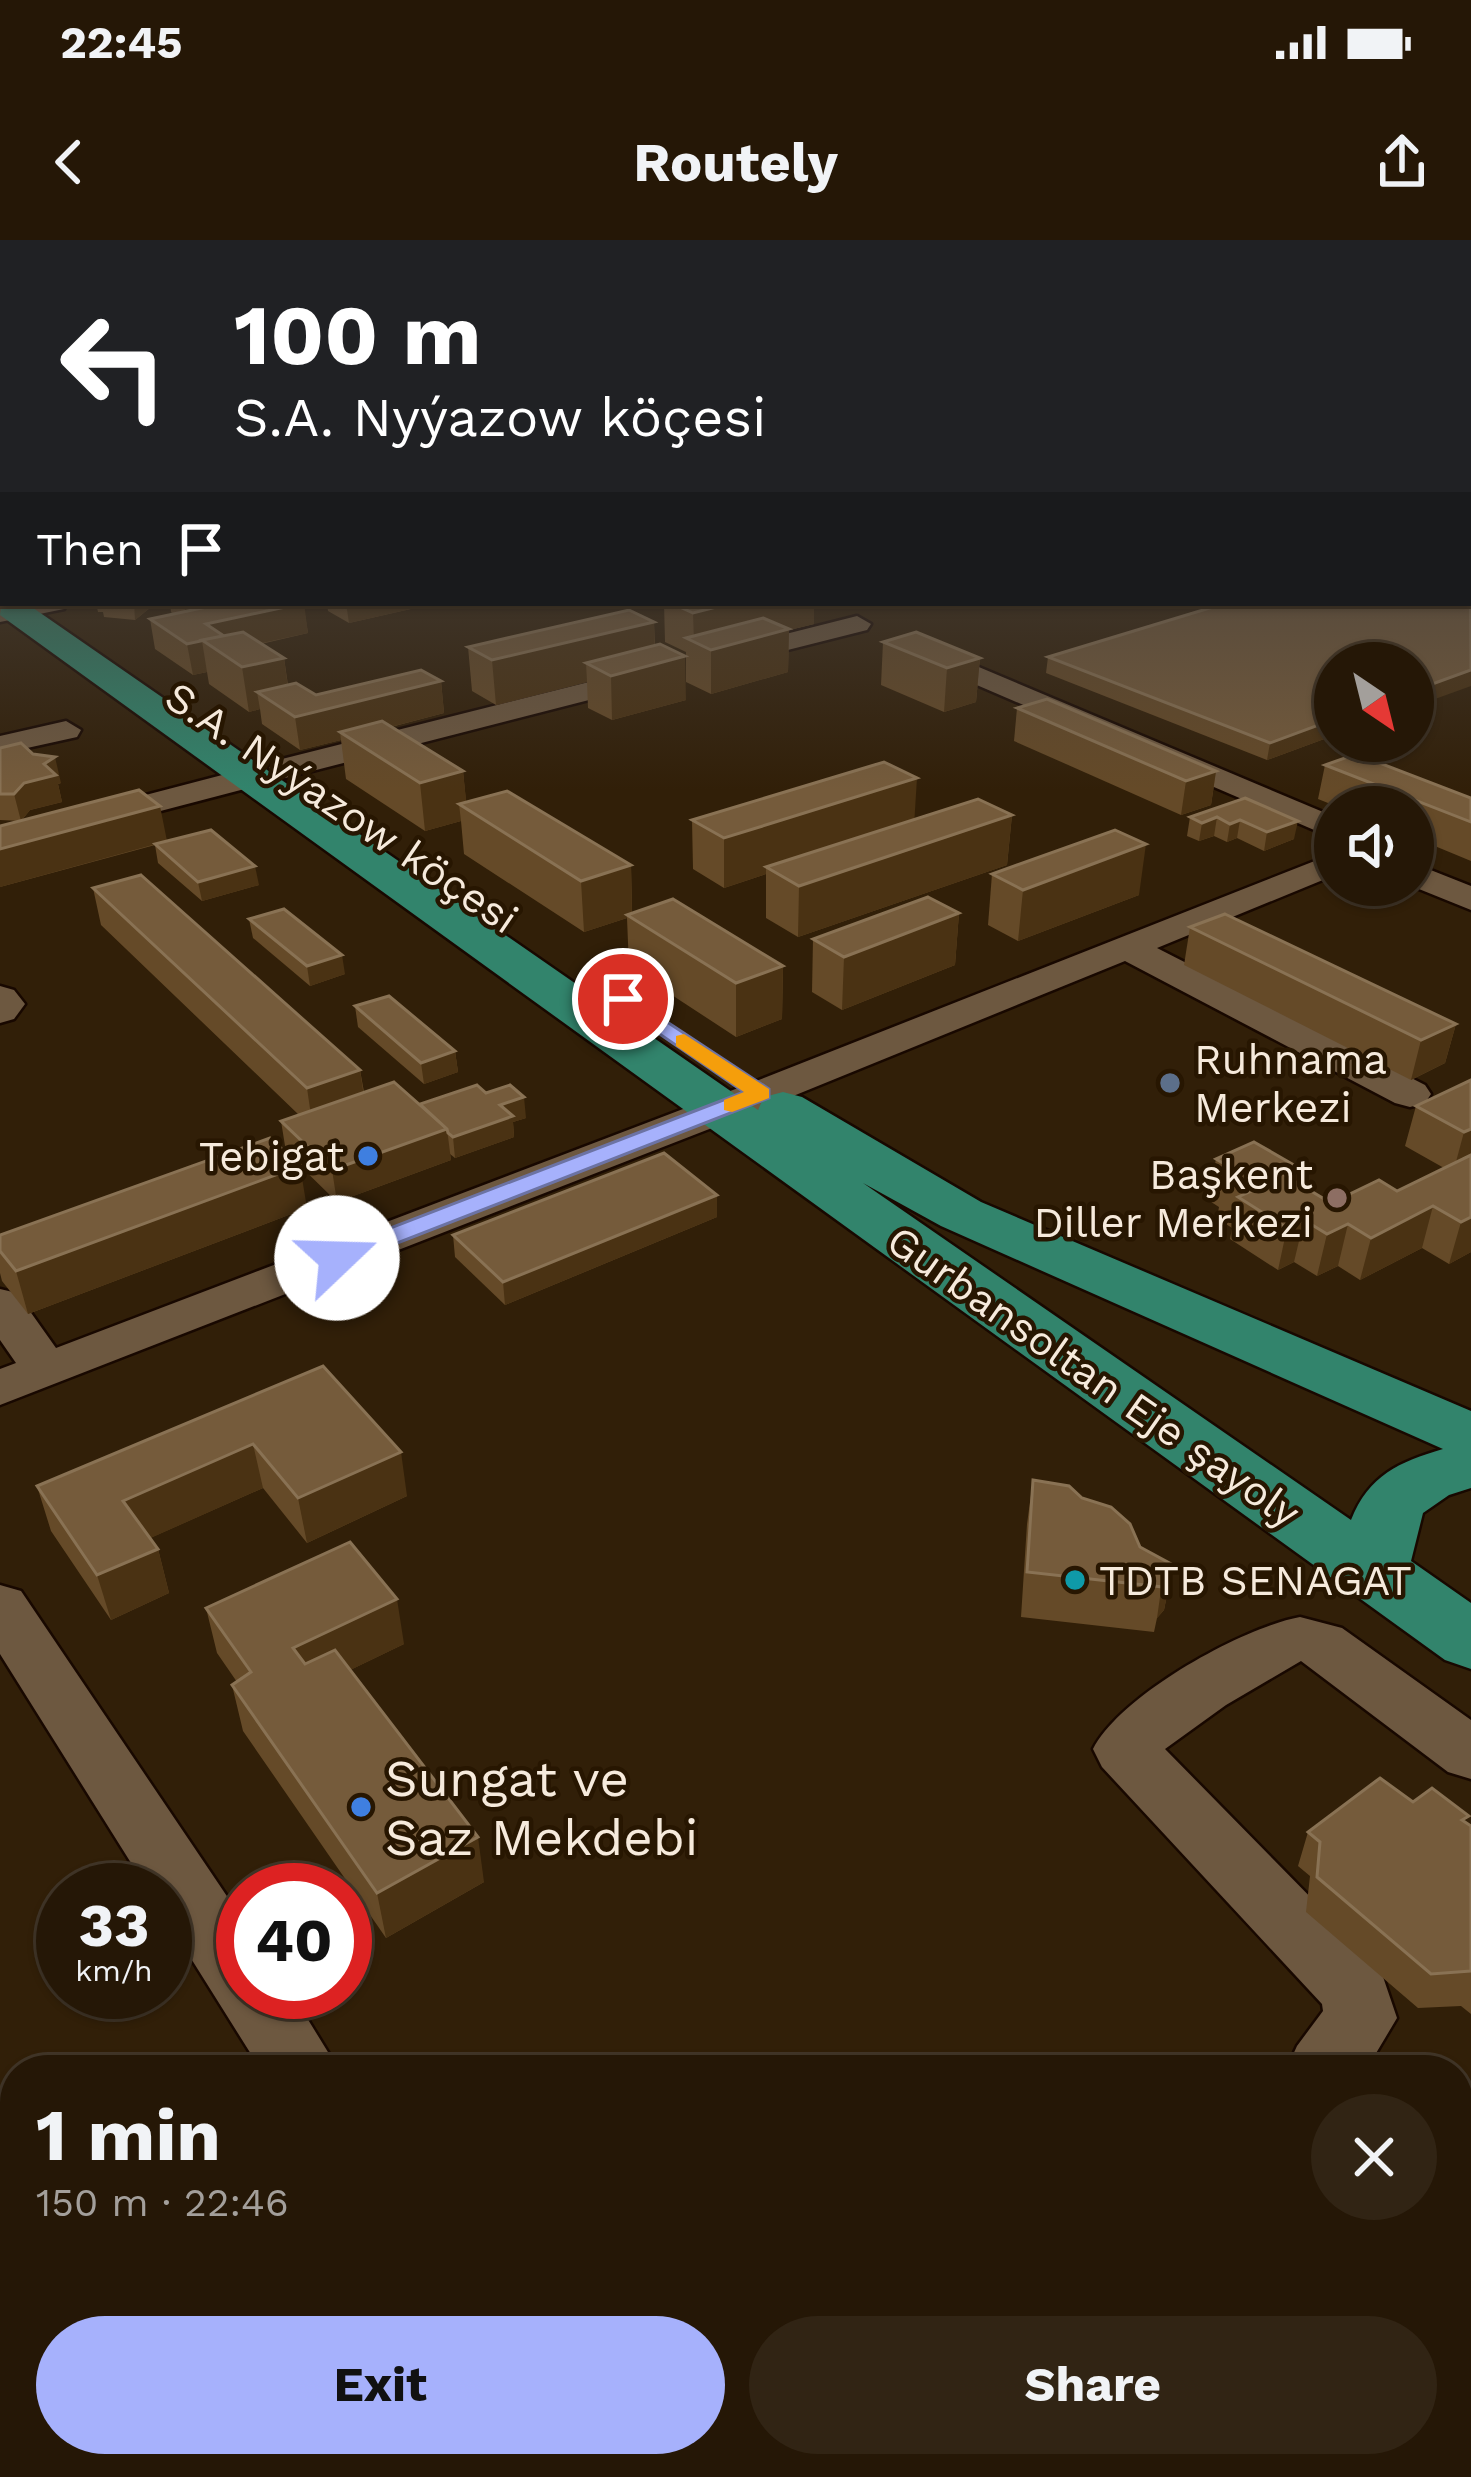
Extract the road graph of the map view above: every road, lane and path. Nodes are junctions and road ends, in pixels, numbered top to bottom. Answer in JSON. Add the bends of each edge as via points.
{"nodes":[{"id":1,"x":27,"y":606,"type":"edge"},
{"id":2,"x":815,"y":606,"type":"edge"},
{"id":3,"x":857,"y":624,"type":"junction"},
{"id":4,"x":66,"y":730,"type":"dead end"},
{"id":5,"x":0,"y":745,"type":"edge"},
{"id":6,"x":267,"y":773,"type":"junction"},
{"id":7,"x":1314,"y":820,"type":"edge"},
{"id":8,"x":0,"y":843,"type":"edge"},
{"id":9,"x":1314,"y":870,"type":"edge"},
{"id":10,"x":1434,"y":883,"type":"edge"},
{"id":11,"x":1471,"y":899,"type":"edge"},
{"id":12,"x":1126,"y":946,"type":"junction"},
{"id":13,"x":0,"y":998,"type":"edge"},
{"id":14,"x":0,"y":1011,"type":"edge"},
{"id":15,"x":1410,"y":1094,"type":"dead end"},
{"id":16,"x":739,"y":1102,"type":"junction"},
{"id":17,"x":0,"y":1304,"type":"edge"},
{"id":18,"x":23,"y":1379,"type":"edge"},
{"id":19,"x":1471,"y":1436,"type":"edge"},
{"id":20,"x":1471,"y":1465,"type":"edge"},
{"id":21,"x":1373,"y":1572,"type":"junction"},
{"id":22,"x":0,"y":1606,"type":"edge"},
{"id":23,"x":1471,"y":1641,"type":"edge"},
{"id":24,"x":1471,"y":1754,"type":"edge"},
{"id":25,"x":216,"y":1938,"type":"edge"},
{"id":26,"x":269,"y":2019,"type":"edge"},
{"id":27,"x":292,"y":2055,"type":"edge"},
{"id":28,"x":1334,"y":2055,"type":"edge"}],
"edges":[{"from":1,"to":6,"type":"main road","name":"S.A. Nyýazow köçesi"},
{"from":2,"to":3,"type":"street"},
{"from":3,"to":6,"type":"street"},
{"from":3,"to":7,"type":"street"},
{"from":4,"to":5,"type":"street"},
{"from":6,"to":8,"type":"street"},
{"from":6,"to":16,"type":"main road","name":"S.A. Nyýazow köçesi"},
{"from":9,"to":12,"type":"street"},
{"from":10,"to":11,"type":"street"},
{"from":12,"to":15,"type":"street"},
{"from":12,"to":16,"type":"street"},
{"from":13,"to":14,"type":"street"},
{"from":16,"to":18,"type":"street"},
{"from":16,"to":19,"type":"main road","name":"S.A. Nyýazow köçesi","via":[[962,1214]]},
{"from":16,"to":21,"type":"main road","name":"Gurbansoltan Eje şayoly"},
{"from":17,"to":18,"type":"street"},
{"from":20,"to":21,"type":"main road","via":[[1395,1495]]},
{"from":21,"to":23,"type":"main road","name":"Gurbansoltan Eje şayoly"},
{"from":22,"to":25,"type":"street"},
{"from":24,"to":28,"type":"street","via":[[1304,1638],[1216,1683],[1125,1749],[1354,1990],[1361,2018]]},
{"from":26,"to":27,"type":"street"}]}
